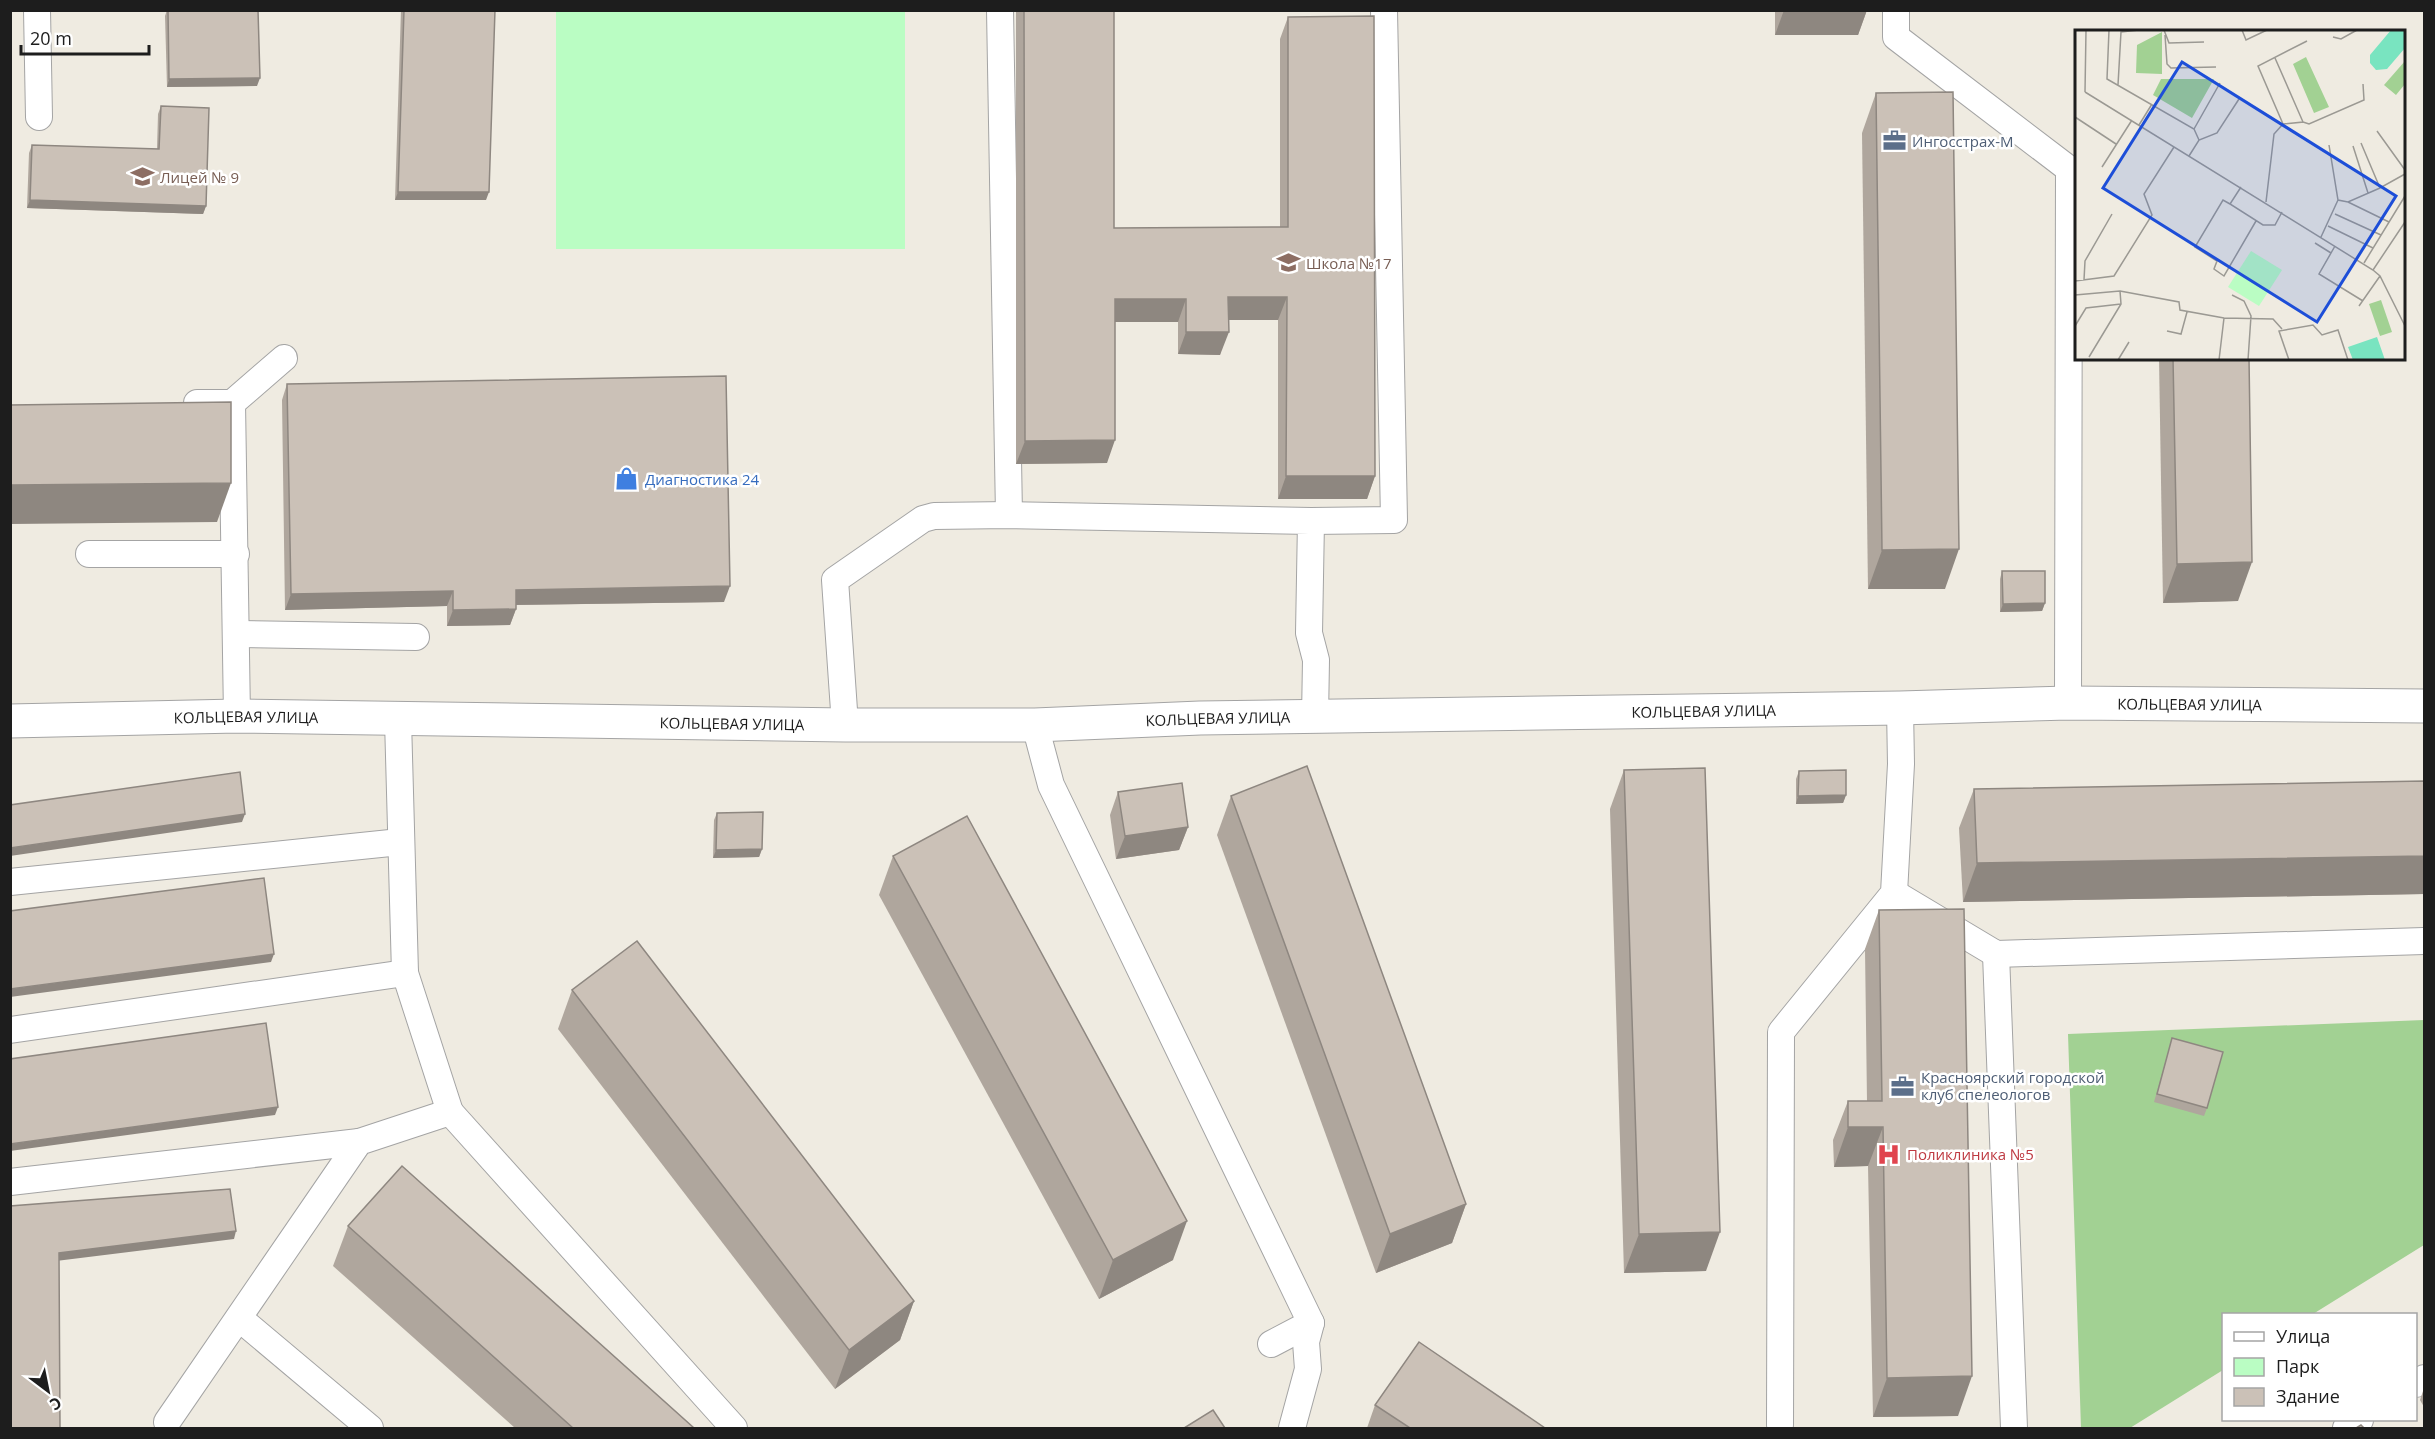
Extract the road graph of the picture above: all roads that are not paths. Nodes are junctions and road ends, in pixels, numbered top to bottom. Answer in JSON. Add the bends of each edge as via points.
{"nodes":[{"id":1,"x":37,"y":10,"type":"edge"},
{"id":2,"x":1000,"y":10,"type":"edge"},
{"id":3,"x":1384,"y":10,"type":"edge"},
{"id":4,"x":1896,"y":10,"type":"edge"},
{"id":5,"x":39,"y":117,"type":"dead end"},
{"id":6,"x":284,"y":358,"type":"dead end"},
{"id":7,"x":232,"y":403,"type":"junction"},
{"id":8,"x":174,"y":404,"type":"edge"},
{"id":9,"x":1009,"y":515,"type":"junction"},
{"id":10,"x":1311,"y":521,"type":"junction"},
{"id":11,"x":89,"y":554,"type":"dead end"},
{"id":12,"x":236,"y":554,"type":"junction"},
{"id":13,"x":238,"y":634,"type":"junction"},
{"id":14,"x":416,"y":637,"type":"dead end"},
{"id":15,"x":2067,"y":703,"type":"junction"},
{"id":16,"x":2424,"y":706,"type":"edge"},
{"id":17,"x":1900,"y":708,"type":"junction"},
{"id":18,"x":237,"y":716,"type":"junction"},
{"id":19,"x":1315,"y":717,"type":"junction"},
{"id":20,"x":398,"y":720,"type":"junction"},
{"id":21,"x":10,"y":721,"type":"edge"},
{"id":22,"x":845,"y":725,"type":"junction"},
{"id":23,"x":1035,"y":725,"type":"junction"},
{"id":24,"x":400,"y":842,"type":"junction"},
{"id":25,"x":10,"y":882,"type":"edge"},
{"id":26,"x":1894,"y":893,"type":"junction"},
{"id":27,"x":2424,"y":941,"type":"edge"},
{"id":28,"x":1996,"y":954,"type":"junction"},
{"id":29,"x":405,"y":973,"type":"junction"},
{"id":30,"x":10,"y":1030,"type":"edge"},
{"id":31,"x":450,"y":1112,"type":"junction"},
{"id":32,"x":359,"y":1142,"type":"junction"},
{"id":33,"x":10,"y":1182,"type":"edge"},
{"id":34,"x":239,"y":1318,"type":"junction"},
{"id":35,"x":1311,"y":1323,"type":"junction"},
{"id":36,"x":1271,"y":1344,"type":"dead end"},
{"id":37,"x":1780,"y":1425,"type":"dead end"},
{"id":38,"x":169,"y":1426,"type":"edge"},
{"id":39,"x":370,"y":1428,"type":"edge"},
{"id":40,"x":734,"y":1428,"type":"edge"},
{"id":41,"x":1292,"y":1428,"type":"edge"},
{"id":42,"x":2014,"y":1428,"type":"edge"}],
"edges":[{"from":1,"to":5,"type":"lane"},
{"from":2,"to":9,"type":"lane"},
{"from":3,"to":10,"type":"lane","via":[[1394,520]]},
{"from":4,"to":15,"type":"lane","via":[[1896,37],[2069,169]]},
{"from":6,"to":7,"type":"lane"},
{"from":7,"to":8,"type":"lane"},
{"from":7,"to":12,"type":"lane"},
{"from":9,"to":10,"type":"lane"},
{"from":9,"to":22,"type":"lane","via":[[923,519],[835,580]]},
{"from":10,"to":19,"type":"lane","via":[[1309,633],[1316,660]]},
{"from":11,"to":12,"type":"lane"},
{"from":12,"to":13,"type":"lane"},
{"from":13,"to":14,"type":"lane"},
{"from":13,"to":18,"type":"lane"},
{"from":15,"to":16,"type":"street","name":"КОЛЬЦЕВАЯ УЛИЦА"},
{"from":15,"to":17,"type":"street","name":"КОЛЬЦЕВАЯ УЛИЦА"},
{"from":17,"to":19,"type":"street","name":"КОЛЬЦЕВАЯ УЛИЦА"},
{"from":17,"to":26,"type":"lane"},
{"from":18,"to":20,"type":"street","name":"КОЛЬЦЕВАЯ УЛИЦА"},
{"from":18,"to":21,"type":"street","name":"КОЛЬЦЕВАЯ УЛИЦА"},
{"from":19,"to":23,"type":"street","name":"КОЛЬЦЕВАЯ УЛИЦА"},
{"from":20,"to":22,"type":"street","name":"КОЛЬЦЕВАЯ УЛИЦА"},
{"from":20,"to":24,"type":"lane"},
{"from":22,"to":23,"type":"street","name":"КОЛЬЦЕВАЯ УЛИЦА"},
{"from":23,"to":35,"type":"lane","via":[[1051,785]]},
{"from":24,"to":25,"type":"lane"},
{"from":24,"to":29,"type":"lane"},
{"from":26,"to":28,"type":"lane"},
{"from":26,"to":37,"type":"lane","via":[[1781,1032]]},
{"from":27,"to":28,"type":"lane"},
{"from":28,"to":42,"type":"lane"},
{"from":29,"to":30,"type":"lane"},
{"from":29,"to":31,"type":"lane"},
{"from":31,"to":32,"type":"lane"},
{"from":31,"to":40,"type":"lane"},
{"from":32,"to":33,"type":"lane"},
{"from":32,"to":34,"type":"lane"},
{"from":34,"to":38,"type":"lane"},
{"from":34,"to":39,"type":"lane"},
{"from":35,"to":36,"type":"lane"},
{"from":35,"to":41,"type":"lane","via":[[1306,1342],[1308,1369]]}]}
